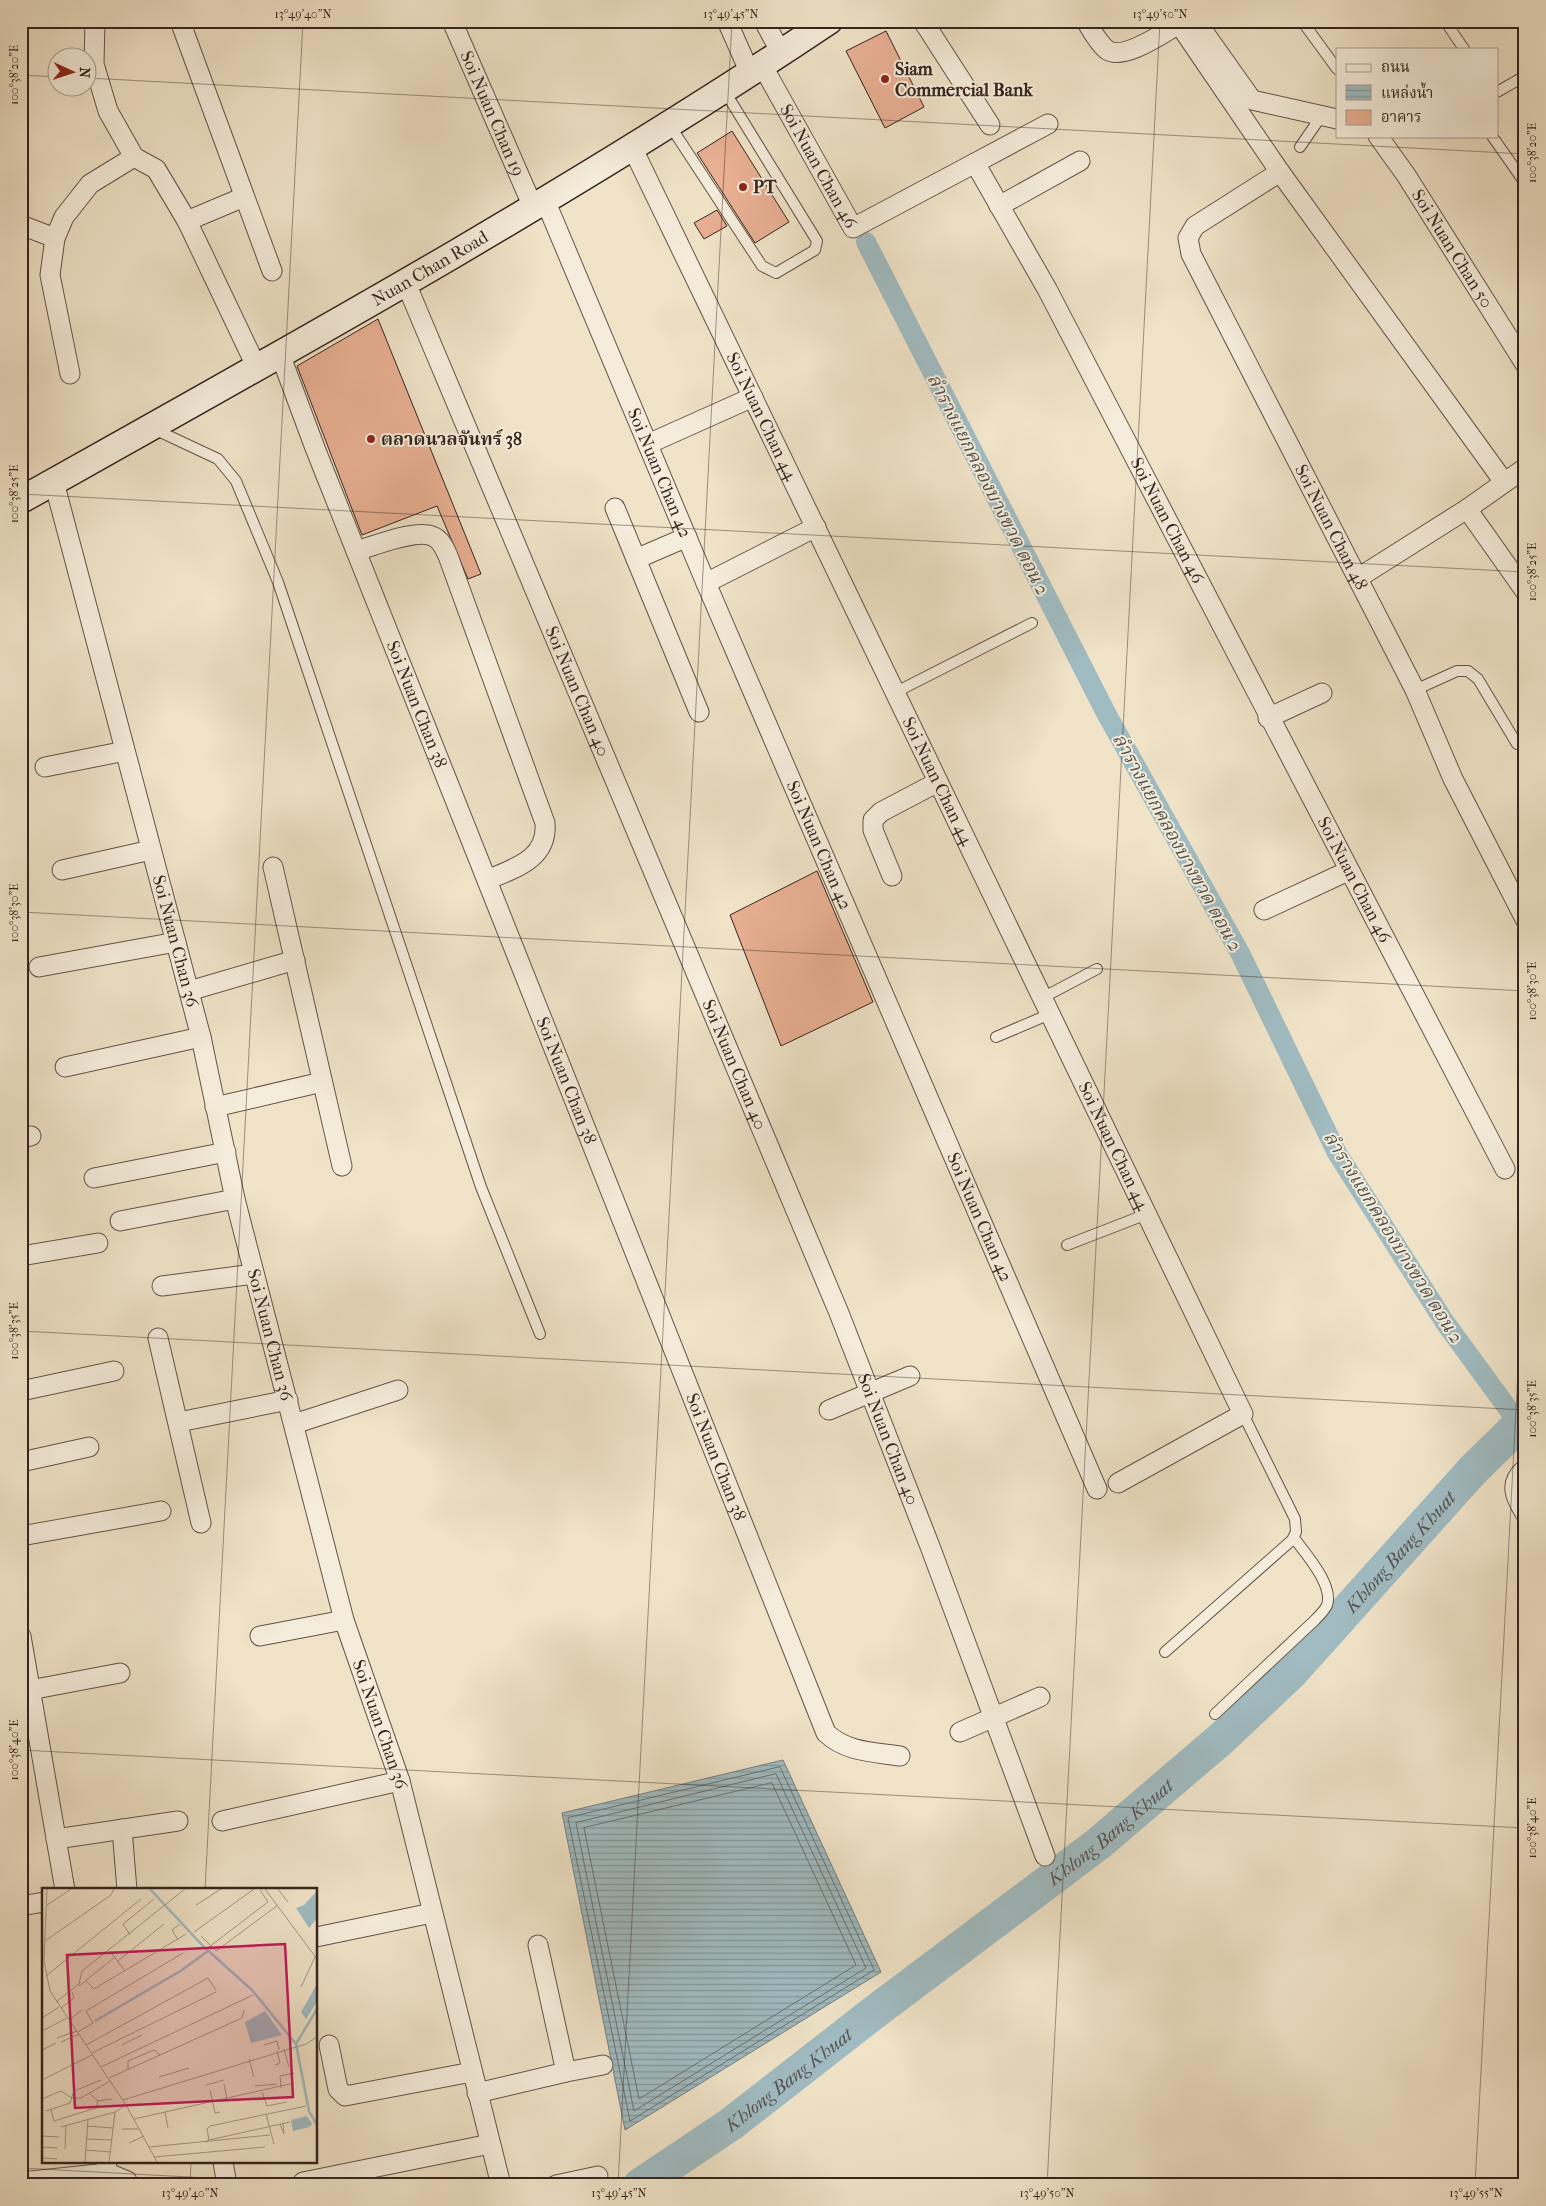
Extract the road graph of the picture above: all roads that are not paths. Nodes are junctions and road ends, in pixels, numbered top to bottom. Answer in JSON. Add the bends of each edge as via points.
{"nodes":[{"id":1,"x":95,"y":21,"type":"edge"},
{"id":2,"x":180,"y":21,"type":"edge"},
{"id":3,"x":452,"y":21,"type":"edge"},
{"id":4,"x":727,"y":21,"type":"edge"},
{"id":5,"x":764,"y":21,"type":"edge"},
{"id":6,"x":830,"y":21,"type":"edge"},
{"id":7,"x":923,"y":21,"type":"edge"},
{"id":8,"x":1086,"y":21,"type":"edge"},
{"id":9,"x":1302,"y":21,"type":"edge"},
{"id":10,"x":1445,"y":21,"type":"edge"},
{"id":11,"x":1184,"y":22,"type":"edge"},
{"id":12,"x":1463,"y":48,"type":"edge"},
{"id":13,"x":764,"y":64,"type":"junction"},
{"id":14,"x":1336,"y":68,"type":"edge"},
{"id":15,"x":1525,"y":76,"type":"edge"},
{"id":16,"x":723,"y":89,"type":"junction"},
{"id":17,"x":1498,"y":91,"type":"edge"},
{"id":18,"x":1329,"y":117,"type":"edge"},
{"id":19,"x":668,"y":123,"type":"junction"},
{"id":20,"x":1048,"y":124,"type":"dead end"},
{"id":21,"x":990,"y":125,"type":"dead end"},
{"id":22,"x":1379,"y":138,"type":"edge"},
{"id":23,"x":1493,"y":138,"type":"edge"},
{"id":24,"x":632,"y":146,"type":"junction"},
{"id":25,"x":1300,"y":147,"type":"dead end"},
{"id":26,"x":134,"y":157,"type":"junction"},
{"id":27,"x":1080,"y":161,"type":"dead end"},
{"id":28,"x":975,"y":163,"type":"junction"},
{"id":29,"x":1280,"y":172,"type":"junction"},
{"id":30,"x":1525,"y":183,"type":"edge"},
{"id":31,"x":244,"y":197,"type":"junction"},
{"id":32,"x":539,"y":203,"type":"junction"},
{"id":33,"x":999,"y":206,"type":"junction"},
{"id":34,"x":187,"y":221,"type":"junction"},
{"id":35,"x":21,"y":225,"type":"edge"},
{"id":36,"x":55,"y":238,"type":"junction"},
{"id":37,"x":272,"y":270,"type":"dead end"},
{"id":38,"x":405,"y":281,"type":"junction"},
{"id":39,"x":280,"y":354,"type":"junction"},
{"id":40,"x":1525,"y":364,"type":"edge"},
{"id":41,"x":257,"y":368,"type":"junction"},
{"id":42,"x":70,"y":374,"type":"dead end"},
{"id":43,"x":754,"y":397,"type":"junction"},
{"id":44,"x":151,"y":428,"type":"junction"},
{"id":45,"x":648,"y":444,"type":"junction"},
{"id":46,"x":1525,"y":468,"type":"edge"},
{"id":47,"x":54,"y":482,"type":"junction"},
{"id":48,"x":1504,"y":482,"type":"junction"},
{"id":49,"x":21,"y":500,"type":"edge"},
{"id":50,"x":615,"y":508,"type":"dead end"},
{"id":51,"x":1467,"y":508,"type":"junction"},
{"id":52,"x":816,"y":527,"type":"junction"},
{"id":53,"x":687,"y":537,"type":"junction"},
{"id":54,"x":356,"y":551,"type":"junction"},
{"id":55,"x":636,"y":559,"type":"junction"},
{"id":56,"x":1358,"y":578,"type":"junction"},
{"id":57,"x":706,"y":583,"type":"junction"},
{"id":58,"x":1525,"y":591,"type":"edge"},
{"id":59,"x":1032,"y":623,"type":"dead end"},
{"id":60,"x":1415,"y":690,"type":"junction"},
{"id":61,"x":896,"y":692,"type":"junction"},
{"id":62,"x":1322,"y":693,"type":"dead end"},
{"id":63,"x":699,"y":712,"type":"dead end"},
{"id":64,"x":1268,"y":718,"type":"junction"},
{"id":65,"x":1517,"y":744,"type":"dead end"},
{"id":66,"x":126,"y":750,"type":"junction"},
{"id":67,"x":45,"y":766,"type":"dead end"},
{"id":68,"x":938,"y":782,"type":"junction"},
{"id":69,"x":151,"y":850,"type":"junction"},
{"id":70,"x":273,"y":867,"type":"dead end"},
{"id":71,"x":62,"y":870,"type":"dead end"},
{"id":72,"x":1348,"y":871,"type":"junction"},
{"id":73,"x":892,"y":876,"type":"dead end"},
{"id":74,"x":487,"y":880,"type":"junction"},
{"id":75,"x":1264,"y":910,"type":"dead end"},
{"id":76,"x":1525,"y":919,"type":"edge"},
{"id":77,"x":176,"y":942,"type":"junction"},
{"id":78,"x":295,"y":960,"type":"junction"},
{"id":79,"x":40,"y":967,"type":"dead end"},
{"id":80,"x":1097,"y":969,"type":"dead end"},
{"id":81,"x":189,"y":991,"type":"junction"},
{"id":82,"x":1046,"y":1006,"type":"junction"},
{"id":83,"x":200,"y":1037,"type":"junction"},
{"id":84,"x":996,"y":1037,"type":"dead end"},
{"id":85,"x":65,"y":1067,"type":"dead end"},
{"id":86,"x":322,"y":1082,"type":"junction"},
{"id":87,"x":215,"y":1107,"type":"junction"},
{"id":88,"x":226,"y":1152,"type":"junction"},
{"id":89,"x":342,"y":1166,"type":"dead end"},
{"id":90,"x":1504,"y":1169,"type":"dead end"},
{"id":91,"x":94,"y":1178,"type":"dead end"},
{"id":92,"x":236,"y":1199,"type":"junction"},
{"id":93,"x":1146,"y":1214,"type":"junction"},
{"id":94,"x":120,"y":1221,"type":"dead end"},
{"id":95,"x":98,"y":1243,"type":"dead end"},
{"id":96,"x":1067,"y":1245,"type":"dead end"},
{"id":97,"x":21,"y":1256,"type":"edge"},
{"id":98,"x":254,"y":1274,"type":"junction"},
{"id":99,"x":162,"y":1286,"type":"dead end"},
{"id":100,"x":540,"y":1334,"type":"dead end"},
{"id":101,"x":158,"y":1338,"type":"dead end"},
{"id":102,"x":114,"y":1372,"type":"dead end"},
{"id":103,"x":910,"y":1376,"type":"dead end"},
{"id":104,"x":398,"y":1390,"type":"dead end"},
{"id":105,"x":21,"y":1391,"type":"edge"},
{"id":106,"x":870,"y":1393,"type":"junction"},
{"id":107,"x":288,"y":1400,"type":"junction"},
{"id":108,"x":829,"y":1410,"type":"dead end"},
{"id":109,"x":1243,"y":1414,"type":"junction"},
{"id":110,"x":179,"y":1422,"type":"junction"},
{"id":111,"x":294,"y":1424,"type":"junction"},
{"id":112,"x":89,"y":1447,"type":"dead end"},
{"id":113,"x":21,"y":1462,"type":"edge"},
{"id":114,"x":1525,"y":1469,"type":"edge"},
{"id":115,"x":1118,"y":1484,"type":"dead end"},
{"id":116,"x":1097,"y":1489,"type":"dead end"},
{"id":117,"x":160,"y":1511,"type":"dead end"},
{"id":118,"x":1525,"y":1513,"type":"edge"},
{"id":119,"x":201,"y":1523,"type":"dead end"},
{"id":120,"x":21,"y":1536,"type":"edge"},
{"id":121,"x":1294,"y":1538,"type":"junction"},
{"id":122,"x":344,"y":1620,"type":"junction"},
{"id":123,"x":21,"y":1636,"type":"edge"},
{"id":124,"x":260,"y":1636,"type":"dead end"},
{"id":125,"x":1165,"y":1652,"type":"dead end"},
{"id":126,"x":120,"y":1673,"type":"dead end"},
{"id":127,"x":30,"y":1690,"type":"junction"},
{"id":128,"x":1040,"y":1697,"type":"dead end"},
{"id":129,"x":1215,"y":1714,"type":"dead end"},
{"id":130,"x":993,"y":1717,"type":"junction"},
{"id":131,"x":960,"y":1732,"type":"dead end"},
{"id":132,"x":900,"y":1756,"type":"dead end"},
{"id":133,"x":400,"y":1781,"type":"junction"},
{"id":134,"x":178,"y":1821,"type":"dead end"},
{"id":135,"x":222,"y":1821,"type":"dead end"},
{"id":136,"x":122,"y":1829,"type":"junction"},
{"id":137,"x":56,"y":1839,"type":"junction"},
{"id":138,"x":1045,"y":1856,"type":"dead end"},
{"id":139,"x":66,"y":1888,"type":"edge"},
{"id":140,"x":127,"y":1888,"type":"edge"},
{"id":141,"x":42,"y":1902,"type":"edge"},
{"id":142,"x":21,"y":1906,"type":"edge"},
{"id":143,"x":432,"y":1913,"type":"junction"},
{"id":144,"x":318,"y":1937,"type":"edge"},
{"id":145,"x":538,"y":1945,"type":"dead end"},
{"id":146,"x":329,"y":2045,"type":"dead end"},
{"id":147,"x":603,"y":2065,"type":"dead end"},
{"id":148,"x":472,"y":2072,"type":"junction"},
{"id":149,"x":566,"y":2072,"type":"junction"},
{"id":150,"x":477,"y":2093,"type":"junction"},
{"id":151,"x":490,"y":2144,"type":"junction"},
{"id":152,"x":223,"y":2164,"type":"edge"},
{"id":153,"x":107,"y":2168,"type":"edge"},
{"id":154,"x":598,"y":2176,"type":"dead end"},
{"id":155,"x":58,"y":2181,"type":"edge"},
{"id":156,"x":21,"y":2182,"type":"edge"},
{"id":157,"x":303,"y":2182,"type":"dead end"},
{"id":158,"x":128,"y":2185,"type":"edge"},
{"id":159,"x":227,"y":2185,"type":"edge"},
{"id":160,"x":501,"y":2185,"type":"edge"},
{"id":161,"x":556,"y":2185,"type":"edge"}],
"edges":[{"from":1,"to":26,"type":"street","via":[[94,64],[108,111]]},
{"from":2,"to":31,"type":"street"},
{"from":3,"to":32,"type":"street","name":"Soi Nuan Chan 19"},
{"from":4,"to":13,"type":"street"},
{"from":5,"to":13,"type":"street"},
{"from":6,"to":13,"type":"main road","name":"Nuan Chan Road"},
{"from":7,"to":21,"type":"street"},
{"from":8,"to":11,"type":"street","via":[[1100,44],[1118,54],[1132,50]]},
{"from":9,"to":14,"type":"lane"},
{"from":10,"to":12,"type":"lane"},
{"from":11,"to":18,"type":"street","via":[[1252,100]]},
{"from":11,"to":29,"type":"street"},
{"from":13,"to":16,"type":"main road","name":"Nuan Chan Road"},
{"from":13,"to":28,"type":"street","name":"Soi Nuan Chan 46","via":[[853,228]]},
{"from":15,"to":17,"type":"lane"},
{"from":16,"to":19,"type":"main road","name":"Nuan Chan Road"},
{"from":16,"to":19,"type":"lane","via":[[817,241],[816,250],[776,273],[762,266]]},
{"from":18,"to":25,"type":"lane"},
{"from":19,"to":24,"type":"main road","name":"Nuan Chan Road"},
{"from":20,"to":28,"type":"street"},
{"from":22,"to":40,"type":"street","name":"Soi Nuan Chan 50"},
{"from":23,"to":30,"type":"lane"},
{"from":24,"to":32,"type":"main road","name":"Nuan Chan Road"},
{"from":24,"to":43,"type":"street","name":"Soi Nuan Chan 44"},
{"from":26,"to":34,"type":"street","via":[[156,169]]},
{"from":26,"to":36,"type":"street","via":[[90,184],[64,217]]},
{"from":27,"to":33,"type":"street"},
{"from":28,"to":33,"type":"street","name":"Soi Nuan Chan 46"},
{"from":29,"to":48,"type":"street"},
{"from":29,"to":56,"type":"street","name":"Soi Nuan Chan 48","via":[[1195,226],[1188,238],[1191,254]]},
{"from":31,"to":34,"type":"street"},
{"from":31,"to":37,"type":"street"},
{"from":32,"to":38,"type":"main road","name":"Nuan Chan Road"},
{"from":32,"to":45,"type":"street","name":"Soi Nuan Chan 42"},
{"from":33,"to":64,"type":"street","name":"Soi Nuan Chan 46","via":[[1047,289]]},
{"from":34,"to":41,"type":"street"},
{"from":35,"to":36,"type":"street"},
{"from":36,"to":42,"type":"street","via":[[50,275]]},
{"from":38,"to":39,"type":"main road","name":"Nuan Chan Road"},
{"from":38,"to":106,"type":"street","name":"Soi Nuan Chan 40"},
{"from":39,"to":41,"type":"main road","name":"Nuan Chan Road"},
{"from":39,"to":54,"type":"street","name":"Soi Nuan Chan 38"},
{"from":41,"to":44,"type":"main road","name":"Nuan Chan Road"},
{"from":43,"to":45,"type":"street"},
{"from":43,"to":52,"type":"street","name":"Soi Nuan Chan 44"},
{"from":44,"to":47,"type":"main road","name":"Nuan Chan Road"},
{"from":44,"to":100,"type":"lane","via":[[218,459],[236,480],[278,582],[481,1187]]},
{"from":45,"to":53,"type":"street","name":"Soi Nuan Chan 42"},
{"from":46,"to":48,"type":"street"},
{"from":47,"to":49,"type":"main road","name":"Nuan Chan Road"},
{"from":47,"to":66,"type":"street","name":"Soi Nuan Chan 36"},
{"from":48,"to":51,"type":"street"},
{"from":50,"to":55,"type":"street"},
{"from":51,"to":56,"type":"street"},
{"from":51,"to":58,"type":"street"},
{"from":52,"to":57,"type":"street"},
{"from":52,"to":61,"type":"street","name":"Soi Nuan Chan 44"},
{"from":53,"to":55,"type":"street"},
{"from":53,"to":57,"type":"street","name":"Soi Nuan Chan 42"},
{"from":54,"to":74,"type":"street","name":"Soi Nuan Chan 38"},
{"from":54,"to":74,"type":"street","via":[[419,534],[438,540],[448,556],[545,823],[545,841],[536,854],[515,868]]},
{"from":55,"to":63,"type":"street"},
{"from":56,"to":60,"type":"street","name":"Soi Nuan Chan 48"},
{"from":57,"to":116,"type":"street","name":"Soi Nuan Chan 42"},
{"from":59,"to":61,"type":"lane"},
{"from":60,"to":65,"type":"lane","via":[[1457,671],[1468,671],[1478,680]]},
{"from":60,"to":76,"type":"street","name":"Soi Nuan Chan 48","via":[[1454,778]]},
{"from":61,"to":68,"type":"street","name":"Soi Nuan Chan 44"},
{"from":62,"to":64,"type":"street"},
{"from":64,"to":72,"type":"street","name":"Soi Nuan Chan 46"},
{"from":66,"to":67,"type":"street"},
{"from":66,"to":69,"type":"street","name":"Soi Nuan Chan 36"},
{"from":68,"to":73,"type":"street","via":[[881,812],[873,820],[873,830]]},
{"from":68,"to":82,"type":"street","name":"Soi Nuan Chan 44"},
{"from":69,"to":71,"type":"street"},
{"from":69,"to":77,"type":"street","name":"Soi Nuan Chan 36"},
{"from":70,"to":78,"type":"street"},
{"from":72,"to":75,"type":"street"},
{"from":72,"to":90,"type":"street","name":"Soi Nuan Chan 46"},
{"from":74,"to":132,"type":"street","name":"Soi Nuan Chan 38","via":[[826,1733],[855,1750]]},
{"from":77,"to":79,"type":"street"},
{"from":77,"to":81,"type":"street","name":"Soi Nuan Chan 36"},
{"from":78,"to":81,"type":"street"},
{"from":78,"to":86,"type":"street"},
{"from":80,"to":82,"type":"lane"},
{"from":81,"to":83,"type":"street","name":"Soi Nuan Chan 36"},
{"from":82,"to":84,"type":"lane"},
{"from":82,"to":93,"type":"street","name":"Soi Nuan Chan 44"},
{"from":83,"to":85,"type":"street"},
{"from":83,"to":87,"type":"street","name":"Soi Nuan Chan 36"},
{"from":86,"to":87,"type":"street"},
{"from":86,"to":89,"type":"street"},
{"from":87,"to":88,"type":"street","name":"Soi Nuan Chan 36"},
{"from":88,"to":91,"type":"street"},
{"from":88,"to":92,"type":"street","name":"Soi Nuan Chan 36"},
{"from":92,"to":94,"type":"street"},
{"from":92,"to":98,"type":"street","name":"Soi Nuan Chan 36"},
{"from":93,"to":96,"type":"lane"},
{"from":93,"to":109,"type":"street","name":"Soi Nuan Chan 44"},
{"from":95,"to":97,"type":"street"},
{"from":98,"to":99,"type":"street"},
{"from":98,"to":107,"type":"street","name":"Soi Nuan Chan 36"},
{"from":101,"to":110,"type":"street"},
{"from":102,"to":105,"type":"street"},
{"from":103,"to":106,"type":"street"},
{"from":104,"to":111,"type":"street"},
{"from":106,"to":108,"type":"street"},
{"from":106,"to":130,"type":"street","name":"Soi Nuan Chan 40"},
{"from":107,"to":110,"type":"street"},
{"from":107,"to":111,"type":"street","name":"Soi Nuan Chan 36"},
{"from":109,"to":115,"type":"street"},
{"from":109,"to":121,"type":"lane","via":[[1295,1519],[1297,1529]]},
{"from":110,"to":119,"type":"street"},
{"from":111,"to":122,"type":"street","name":"Soi Nuan Chan 36"},
{"from":112,"to":113,"type":"street"},
{"from":114,"to":118,"type":"street","via":[[1517,1476],[1513,1488]]},
{"from":117,"to":120,"type":"street"},
{"from":121,"to":125,"type":"lane"},
{"from":121,"to":129,"type":"lane","via":[[1323,1579],[1328,1595],[1327,1605]]},
{"from":122,"to":124,"type":"street"},
{"from":122,"to":133,"type":"street","name":"Soi Nuan Chan 36"},
{"from":123,"to":127,"type":"street"},
{"from":126,"to":127,"type":"street"},
{"from":127,"to":137,"type":"street"},
{"from":128,"to":130,"type":"street"},
{"from":130,"to":131,"type":"street"},
{"from":130,"to":138,"type":"street","name":"Soi Nuan Chan 40"},
{"from":133,"to":135,"type":"street"},
{"from":133,"to":143,"type":"street","name":"Soi Nuan Chan 36"},
{"from":134,"to":136,"type":"street"},
{"from":136,"to":137,"type":"street"},
{"from":136,"to":140,"type":"street"},
{"from":137,"to":139,"type":"street"},
{"from":141,"to":142,"type":"street"},
{"from":143,"to":144,"type":"street"},
{"from":143,"to":148,"type":"street","name":"Soi Nuan Chan 36"},
{"from":145,"to":149,"type":"street"},
{"from":146,"to":148,"type":"street","via":[[338,2089],[345,2096]]},
{"from":147,"to":149,"type":"street"},
{"from":148,"to":150,"type":"street","name":"Soi Nuan Chan 36"},
{"from":149,"to":150,"type":"street"},
{"from":150,"to":151,"type":"street","name":"Soi Nuan Chan 36"},
{"from":151,"to":157,"type":"street"},
{"from":151,"to":160,"type":"street","name":"Soi Nuan Chan 36"},
{"from":152,"to":159,"type":"street"},
{"from":153,"to":155,"type":"street"},
{"from":153,"to":158,"type":"street"},
{"from":154,"to":161,"type":"street"},
{"from":155,"to":156,"type":"street"}]}
